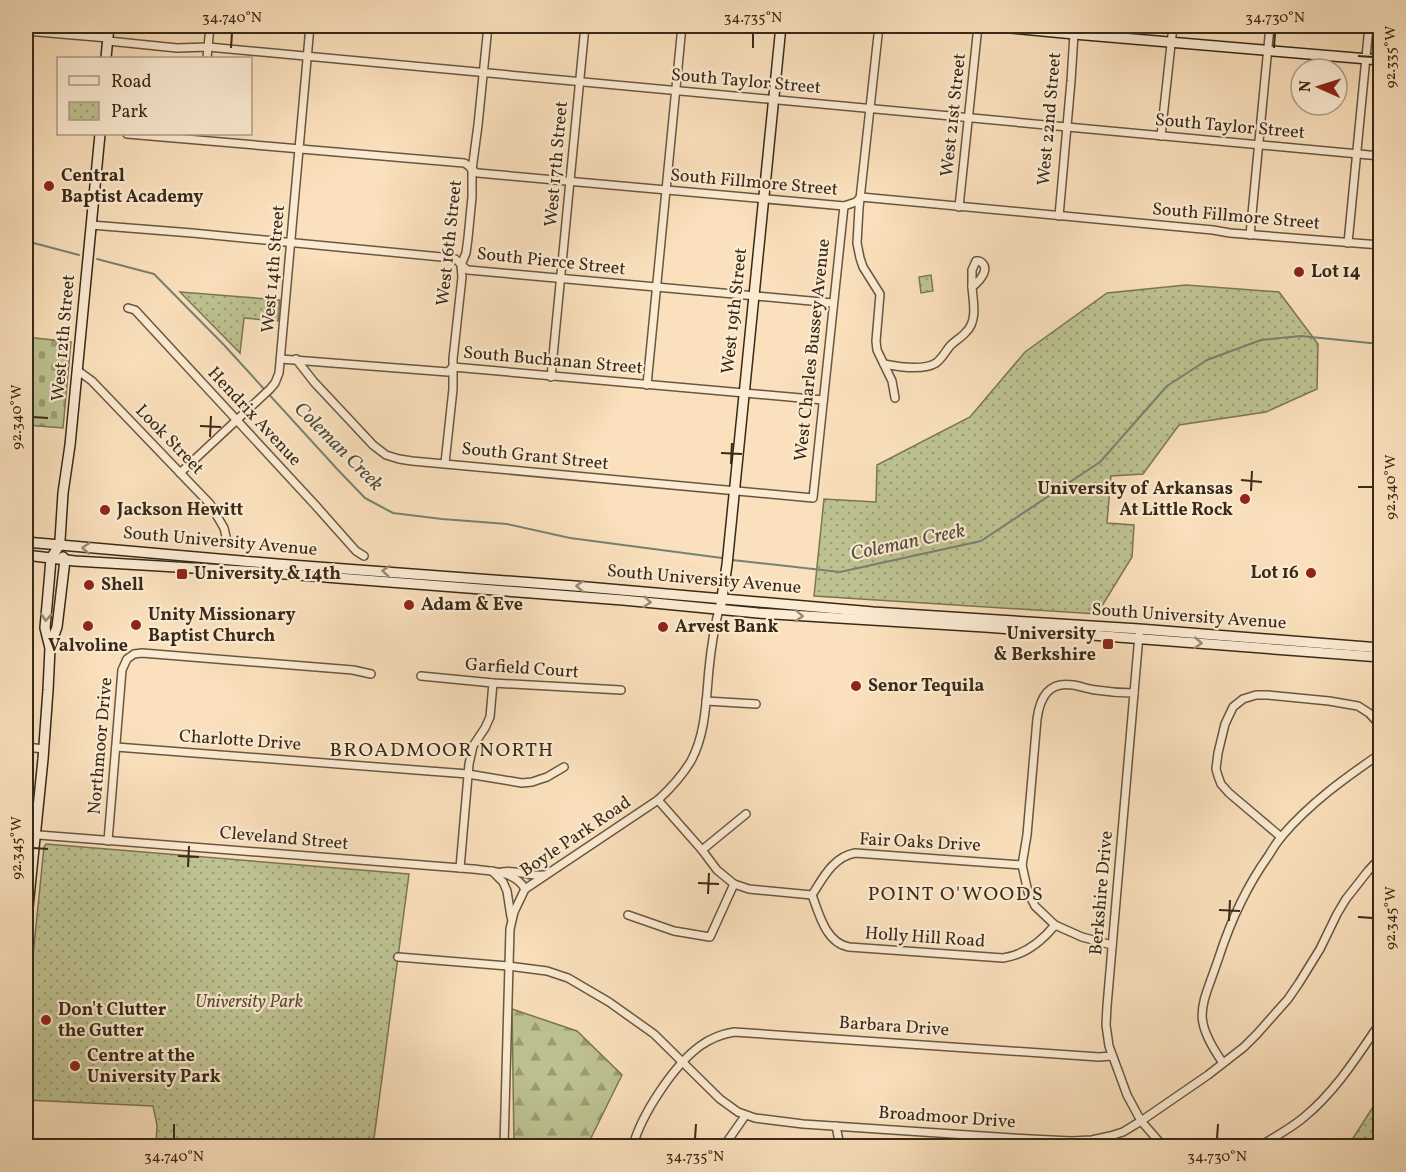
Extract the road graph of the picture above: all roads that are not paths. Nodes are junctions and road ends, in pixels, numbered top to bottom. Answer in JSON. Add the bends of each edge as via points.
{"nodes":[{"id":1,"x":110,"y":26,"type":"edge"},
{"id":2,"x":210,"y":26,"type":"edge"},
{"id":3,"x":310,"y":26,"type":"edge"},
{"id":4,"x":488,"y":26,"type":"edge"},
{"id":5,"x":585,"y":26,"type":"edge"},
{"id":6,"x":682,"y":26,"type":"edge"},
{"id":7,"x":781,"y":26,"type":"edge"},
{"id":8,"x":879,"y":26,"type":"edge"},
{"id":9,"x":978,"y":26,"type":"edge"},
{"id":10,"x":991,"y":26,"type":"edge"},
{"id":11,"x":1173,"y":26,"type":"edge"},
{"id":12,"x":1270,"y":26,"type":"edge"},
{"id":13,"x":1369,"y":26,"type":"edge"},
{"id":14,"x":1074,"y":30,"type":"edge"},
{"id":15,"x":26,"y":32,"type":"edge"},
{"id":16,"x":108,"y":40,"type":"junction"},
{"id":17,"x":1171,"y":42,"type":"junction"},
{"id":18,"x":208,"y":47,"type":"junction"},
{"id":19,"x":1267,"y":50,"type":"junction"},
{"id":20,"x":106,"y":57,"type":"edge"},
{"id":21,"x":207,"y":57,"type":"edge"},
{"id":22,"x":308,"y":57,"type":"junction"},
{"id":23,"x":1366,"y":58,"type":"junction"},
{"id":24,"x":1380,"y":60,"type":"edge"},
{"id":25,"x":483,"y":73,"type":"junction"},
{"id":26,"x":580,"y":82,"type":"junction"},
{"id":27,"x":675,"y":91,"type":"junction"},
{"id":28,"x":774,"y":100,"type":"junction"},
{"id":29,"x":870,"y":109,"type":"junction"},
{"id":30,"x":968,"y":118,"type":"junction"},
{"id":31,"x":1067,"y":127,"type":"junction"},
{"id":32,"x":100,"y":135,"type":"edge"},
{"id":33,"x":164,"y":135,"type":"edge"},
{"id":34,"x":200,"y":136,"type":"edge"},
{"id":35,"x":1161,"y":136,"type":"junction"},
{"id":36,"x":1259,"y":145,"type":"junction"},
{"id":37,"x":300,"y":148,"type":"junction"},
{"id":38,"x":1356,"y":154,"type":"junction"},
{"id":39,"x":1380,"y":156,"type":"edge"},
{"id":40,"x":472,"y":170,"type":"junction"},
{"id":41,"x":570,"y":181,"type":"junction"},
{"id":42,"x":666,"y":190,"type":"junction"},
{"id":43,"x":861,"y":197,"type":"junction"},
{"id":44,"x":764,"y":199,"type":"junction"},
{"id":45,"x":844,"y":206,"type":"junction"},
{"id":46,"x":959,"y":207,"type":"junction"},
{"id":47,"x":1059,"y":216,"type":"junction"},
{"id":48,"x":842,"y":224,"type":"junction"},
{"id":49,"x":858,"y":224,"type":"junction"},
{"id":50,"x":91,"y":225,"type":"junction"},
{"id":51,"x":1250,"y":235,"type":"junction"},
{"id":52,"x":292,"y":243,"type":"junction"},
{"id":53,"x":1348,"y":243,"type":"junction"},
{"id":54,"x":1380,"y":245,"type":"edge"},
{"id":55,"x":461,"y":265,"type":"junction"},
{"id":56,"x":561,"y":279,"type":"junction"},
{"id":57,"x":657,"y":287,"type":"junction"},
{"id":58,"x":972,"y":287,"type":"dead end"},
{"id":59,"x":754,"y":296,"type":"junction"},
{"id":60,"x":834,"y":303,"type":"junction"},
{"id":61,"x":128,"y":308,"type":"dead end"},
{"id":62,"x":281,"y":359,"type":"junction"},
{"id":63,"x":296,"y":360,"type":"junction"},
{"id":64,"x":884,"y":364,"type":"junction"},
{"id":65,"x":453,"y":367,"type":"junction"},
{"id":66,"x":77,"y":370,"type":"junction"},
{"id":67,"x":552,"y":376,"type":"junction"},
{"id":68,"x":647,"y":385,"type":"junction"},
{"id":69,"x":744,"y":393,"type":"junction"},
{"id":70,"x":895,"y":398,"type":"dead end"},
{"id":71,"x":823,"y":400,"type":"junction"},
{"id":72,"x":237,"y":420,"type":"junction"},
{"id":73,"x":445,"y":463,"type":"junction"},
{"id":74,"x":180,"y":473,"type":"junction"},
{"id":75,"x":734,"y":491,"type":"junction"},
{"id":76,"x":813,"y":498,"type":"joint"},
{"id":77,"x":227,"y":541,"type":"dead end"},
{"id":78,"x":26,"y":542,"type":"edge"},
{"id":79,"x":59,"y":546,"type":"junction"},
{"id":80,"x":26,"y":555,"type":"edge"},
{"id":81,"x":364,"y":556,"type":"dead end"},
{"id":82,"x":51,"y":558,"type":"junction"},
{"id":83,"x":65,"y":560,"type":"junction"},
{"id":84,"x":721,"y":604,"type":"junction"},
{"id":85,"x":1139,"y":629,"type":"junction"},
{"id":86,"x":1139,"y":639,"type":"junction"},
{"id":87,"x":50,"y":648,"type":"junction"},
{"id":88,"x":1380,"y":648,"type":"edge"},
{"id":89,"x":1380,"y":657,"type":"edge"},
{"id":90,"x":371,"y":674,"type":"dead end"},
{"id":91,"x":422,"y":676,"type":"dead end"},
{"id":92,"x":493,"y":682,"type":"junction"},
{"id":93,"x":621,"y":690,"type":"dead end"},
{"id":94,"x":1134,"y":693,"type":"junction"},
{"id":95,"x":706,"y":701,"type":"junction"},
{"id":96,"x":756,"y":704,"type":"dead end"},
{"id":97,"x":1380,"y":725,"type":"edge"},
{"id":98,"x":26,"y":747,"type":"edge"},
{"id":99,"x":116,"y":747,"type":"junction"},
{"id":100,"x":44,"y":749,"type":"junction"},
{"id":101,"x":1380,"y":754,"type":"edge"},
{"id":102,"x":564,"y":766,"type":"dead end"},
{"id":103,"x":468,"y":774,"type":"junction"},
{"id":104,"x":658,"y":800,"type":"junction"},
{"id":105,"x":746,"y":814,"type":"dead end"},
{"id":106,"x":30,"y":835,"type":"edge"},
{"id":107,"x":1281,"y":837,"type":"junction"},
{"id":108,"x":108,"y":841,"type":"junction"},
{"id":109,"x":702,"y":850,"type":"junction"},
{"id":110,"x":1380,"y":858,"type":"edge"},
{"id":111,"x":1022,"y":865,"type":"junction"},
{"id":112,"x":460,"y":868,"type":"junction"},
{"id":113,"x":492,"y":871,"type":"junction"},
{"id":114,"x":500,"y":872,"type":"junction"},
{"id":115,"x":549,"y":874,"type":"junction"},
{"id":116,"x":734,"y":884,"type":"junction"},
{"id":117,"x":525,"y":889,"type":"junction"},
{"id":118,"x":812,"y":895,"type":"junction"},
{"id":119,"x":26,"y":915,"type":"edge"},
{"id":120,"x":628,"y":915,"type":"dead end"},
{"id":121,"x":511,"y":920,"type":"junction"},
{"id":122,"x":1055,"y":925,"type":"junction"},
{"id":123,"x":26,"y":927,"type":"edge"},
{"id":124,"x":1112,"y":945,"type":"junction"},
{"id":125,"x":398,"y":957,"type":"dead end"},
{"id":126,"x":508,"y":966,"type":"junction"},
{"id":127,"x":1380,"y":1023,"type":"edge"},
{"id":128,"x":1112,"y":1056,"type":"junction"},
{"id":129,"x":683,"y":1063,"type":"junction"},
{"id":130,"x":1223,"y":1064,"type":"junction"},
{"id":131,"x":745,"y":1116,"type":"junction"},
{"id":132,"x":1141,"y":1121,"type":"junction"},
{"id":133,"x":836,"y":1126,"type":"junction"},
{"id":134,"x":504,"y":1146,"type":"edge"},
{"id":135,"x":633,"y":1146,"type":"edge"},
{"id":136,"x":724,"y":1146,"type":"edge"},
{"id":137,"x":840,"y":1146,"type":"edge"},
{"id":138,"x":1163,"y":1146,"type":"edge"},
{"id":139,"x":1260,"y":1146,"type":"edge"}],
"edges":[{"from":1,"to":16,"type":"main road"},
{"from":2,"to":18,"type":"street"},
{"from":3,"to":22,"type":"street","name":"West 14th Street"},
{"from":4,"to":25,"type":"street","name":"West 16th Street"},
{"from":5,"to":26,"type":"street","name":"West 17th Street"},
{"from":6,"to":27,"type":"street"},
{"from":7,"to":28,"type":"main road","name":"West 19th Street"},
{"from":8,"to":29,"type":"street"},
{"from":9,"to":30,"type":"street","name":"West 21st Street"},
{"from":10,"to":14,"type":"main road"},
{"from":11,"to":17,"type":"street"},
{"from":12,"to":19,"type":"street"},
{"from":13,"to":23,"type":"street"},
{"from":14,"to":17,"type":"main road"},
{"from":14,"to":31,"type":"street","name":"West 22nd Street"},
{"from":15,"to":16,"type":"street","name":"South Taylor Street"},
{"from":16,"to":18,"type":"street","name":"South Taylor Street","via":[[177,48]]},
{"from":16,"to":20,"type":"main road"},
{"from":17,"to":19,"type":"main road"},
{"from":17,"to":35,"type":"street"},
{"from":18,"to":21,"type":"street"},
{"from":18,"to":22,"type":"street","name":"South Taylor Street"},
{"from":19,"to":23,"type":"main road"},
{"from":19,"to":36,"type":"street"},
{"from":22,"to":25,"type":"street","name":"South Taylor Street"},
{"from":22,"to":37,"type":"street","name":"West 14th Street"},
{"from":23,"to":24,"type":"main road"},
{"from":23,"to":38,"type":"street"},
{"from":25,"to":26,"type":"street","name":"South Taylor Street"},
{"from":25,"to":40,"type":"street","name":"West 16th Street"},
{"from":26,"to":27,"type":"street","name":"South Taylor Street"},
{"from":26,"to":41,"type":"street","name":"West 17th Street"},
{"from":27,"to":28,"type":"street","name":"South Taylor Street"},
{"from":27,"to":42,"type":"street"},
{"from":28,"to":29,"type":"street","name":"South Taylor Street"},
{"from":28,"to":44,"type":"main road","name":"West 19th Street"},
{"from":29,"to":30,"type":"street","name":"South Taylor Street"},
{"from":29,"to":43,"type":"street"},
{"from":30,"to":31,"type":"street","name":"South Taylor Street"},
{"from":30,"to":46,"type":"street","name":"West 21st Street"},
{"from":31,"to":35,"type":"street","name":"South Taylor Street"},
{"from":31,"to":47,"type":"street","name":"West 22nd Street"},
{"from":32,"to":50,"type":"main road","name":"West 12th Street"},
{"from":33,"to":34,"type":"street","name":"South Fillmore Street"},
{"from":34,"to":37,"type":"street","name":"South Fillmore Street"},
{"from":35,"to":36,"type":"street","name":"South Taylor Street"},
{"from":36,"to":38,"type":"street","name":"South Taylor Street"},
{"from":36,"to":51,"type":"street"},
{"from":37,"to":40,"type":"street","name":"South Fillmore Street","via":[[464,163]]},
{"from":37,"to":52,"type":"street","name":"West 14th Street"},
{"from":38,"to":39,"type":"street","name":"South Taylor Street"},
{"from":38,"to":53,"type":"street"},
{"from":40,"to":41,"type":"street","name":"South Fillmore Street"},
{"from":40,"to":55,"type":"street","name":"West 16th Street","via":[[468,238]]},
{"from":41,"to":42,"type":"street","name":"South Fillmore Street"},
{"from":41,"to":56,"type":"street","name":"West 17th Street"},
{"from":42,"to":44,"type":"street","name":"South Fillmore Street"},
{"from":42,"to":57,"type":"street"},
{"from":43,"to":45,"type":"street","name":"South Fillmore Street"},
{"from":43,"to":46,"type":"street","name":"South Fillmore Street"},
{"from":43,"to":49,"type":"street"},
{"from":44,"to":45,"type":"street","name":"South Fillmore Street"},
{"from":44,"to":59,"type":"main road","name":"West 19th Street"},
{"from":45,"to":48,"type":"street","name":"West Charles Bussey Avenue"},
{"from":46,"to":47,"type":"street","name":"South Fillmore Street"},
{"from":47,"to":51,"type":"street","name":"South Fillmore Street"},
{"from":48,"to":49,"type":"street"},
{"from":48,"to":60,"type":"street","name":"West Charles Bussey Avenue"},
{"from":49,"to":64,"type":"street","via":[[860,258],[880,294],[877,349]]},
{"from":50,"to":52,"type":"street","name":"South Pierce Street"},
{"from":50,"to":66,"type":"main road","name":"West 12th Street"},
{"from":51,"to":53,"type":"street","name":"South Fillmore Street"},
{"from":52,"to":55,"type":"street","name":"South Pierce Street","via":[[452,258]]},
{"from":52,"to":62,"type":"street","name":"West 14th Street"},
{"from":53,"to":54,"type":"street","name":"South Fillmore Street"},
{"from":55,"to":56,"type":"street","name":"South Pierce Street","via":[[468,270]]},
{"from":55,"to":65,"type":"street","name":"West 16th Street"},
{"from":56,"to":57,"type":"street","name":"South Pierce Street"},
{"from":56,"to":67,"type":"street","name":"West 17th Street"},
{"from":57,"to":59,"type":"street","name":"South Pierce Street"},
{"from":57,"to":68,"type":"street"},
{"from":58,"to":64,"type":"street","via":[[972,324],[938,362],[919,367]]},
{"from":59,"to":60,"type":"street","name":"South Pierce Street"},
{"from":59,"to":69,"type":"main road","name":"West 19th Street"},
{"from":60,"to":71,"type":"street","name":"West Charles Bussey Avenue"},
{"from":61,"to":72,"type":"street","name":"Hendrix Avenue","via":[[135,310]]},
{"from":62,"to":63,"type":"street","name":"South Buchanan Street"},
{"from":62,"to":72,"type":"street","name":"West 14th Street","via":[[277,380]]},
{"from":63,"to":65,"type":"street","name":"South Buchanan Street","via":[[448,372]]},
{"from":63,"to":73,"type":"street","name":"South Grant Street","via":[[383,453],[399,459]]},
{"from":64,"to":70,"type":"street"},
{"from":65,"to":67,"type":"street","name":"South Buchanan Street"},
{"from":65,"to":73,"type":"street","name":"West 16th Street"},
{"from":66,"to":74,"type":"street","name":"Look Street"},
{"from":66,"to":79,"type":"main road","name":"West 12th Street"},
{"from":67,"to":68,"type":"street","name":"South Buchanan Street"},
{"from":68,"to":69,"type":"street","name":"South Buchanan Street"},
{"from":69,"to":71,"type":"street","name":"South Buchanan Street"},
{"from":69,"to":75,"type":"main road","name":"West 19th Street"},
{"from":71,"to":76,"type":"street","name":"West Charles Bussey Avenue"},
{"from":72,"to":74,"type":"street","name":"West 14th Street"},
{"from":72,"to":81,"type":"street","name":"Hendrix Avenue","via":[[354,554]]},
{"from":73,"to":75,"type":"street","name":"South Grant Street"},
{"from":74,"to":77,"type":"street","name":"Look Street","via":[[216,512]]},
{"from":75,"to":76,"type":"street","name":"South Grant Street"},
{"from":75,"to":84,"type":"main road","name":"West 19th Street"},
{"from":78,"to":79,"type":"main road","name":"South University Avenue"},
{"from":79,"to":82,"type":"main road","name":"West 12th Street"},
{"from":79,"to":83,"type":"main road","name":"West 12th Street"},
{"from":84,"to":79,"type":"main road","name":"South University Avenue","one_way":true,"via":[[584,586]]},
{"from":80,"to":82,"type":"main road","name":"South University Avenue"},
{"from":82,"to":83,"type":"main road","name":"South University Avenue"},
{"from":82,"to":87,"type":"main road","name":"West 12th Street","one_way":true,"via":[[45,628]]},
{"from":83,"to":84,"type":"main road","name":"South University Avenue","one_way":true},
{"from":83,"to":87,"type":"main road","name":"West 12th Street","via":[[57,627]]},
{"from":84,"to":85,"type":"main road","name":"South University Avenue"},
{"from":84,"to":86,"type":"main road","name":"South University Avenue","one_way":true,"via":[[758,613]]},
{"from":84,"to":95,"type":"street","name":"Boyle Park Road","via":[[712,641]]},
{"from":85,"to":86,"type":"street","name":"Berkshire Drive"},
{"from":85,"to":88,"type":"main road","name":"South University Avenue"},
{"from":86,"to":89,"type":"main road","name":"South University Avenue","one_way":true},
{"from":86,"to":94,"type":"street","name":"Berkshire Drive"},
{"from":87,"to":100,"type":"main road","name":"West 12th Street"},
{"from":90,"to":99,"type":"street","name":"Northmoor Drive","via":[[207,657],[142,653],[131,656],[122,670]]},
{"from":91,"to":92,"type":"street","name":"Garfield Court"},
{"from":92,"to":93,"type":"street","name":"Garfield Court"},
{"from":92,"to":103,"type":"street","via":[[490,717],[473,746]]},
{"from":94,"to":111,"type":"street","via":[[1063,684],[1050,689],[1041,701]]},
{"from":94,"to":124,"type":"street","name":"Berkshire Drive"},
{"from":95,"to":96,"type":"street"},
{"from":95,"to":104,"type":"street","name":"Boyle Park Road","via":[[702,731],[692,758]]},
{"from":97,"to":107,"type":"street","via":[[1358,706],[1329,701],[1268,694],[1243,699],[1233,707],[1218,753],[1218,776],[1229,793]]},
{"from":98,"to":100,"type":"street"},
{"from":99,"to":103,"type":"street","name":"Charlotte Drive"},
{"from":99,"to":108,"type":"street","name":"Northmoor Drive"},
{"from":100,"to":106,"type":"main road","name":"West 12th Street"},
{"from":101,"to":107,"type":"street","via":[[1330,790]]},
{"from":102,"to":103,"type":"street","name":"Charlotte Drive","via":[[538,781],[522,783]]},
{"from":103,"to":112,"type":"street"},
{"from":104,"to":109,"type":"street"},
{"from":104,"to":115,"type":"street","name":"Boyle Park Road"},
{"from":105,"to":109,"type":"street"},
{"from":106,"to":108,"type":"street","name":"Cleveland Street"},
{"from":106,"to":119,"type":"main road","name":"West 12th Street"},
{"from":107,"to":130,"type":"street","via":[[1238,905],[1203,1002],[1204,1030]]},
{"from":108,"to":112,"type":"street","name":"Cleveland Street"},
{"from":109,"to":116,"type":"street"},
{"from":110,"to":130,"type":"street","name":"Broadmoor Drive","via":[[1346,899],[1288,999]]},
{"from":111,"to":118,"type":"street","name":"Fair Oaks Drive","via":[[855,853],[835,862]]},
{"from":111,"to":122,"type":"street","via":[[1031,899]]},
{"from":112,"to":113,"type":"street","name":"Cleveland Street"},
{"from":113,"to":114,"type":"street","name":"Cleveland Street"},
{"from":113,"to":121,"type":"street","via":[[507,891]]},
{"from":114,"to":115,"type":"street"},
{"from":114,"to":117,"type":"street","name":"Cleveland Street","via":[[522,883]]},
{"from":115,"to":117,"type":"street","name":"Boyle Park Road"},
{"from":116,"to":118,"type":"street"},
{"from":116,"to":120,"type":"street","via":[[710,937],[674,931]]},
{"from":117,"to":121,"type":"street","name":"Boyle Park Road"},
{"from":118,"to":122,"type":"street","name":"Holly Hill Road","via":[[831,937],[849,947],[1003,958],[1027,950]]},
{"from":119,"to":123,"type":"main road","name":"West 12th Street"},
{"from":121,"to":126,"type":"street","name":"Boyle Park Road"},
{"from":122,"to":124,"type":"street"},
{"from":124,"to":128,"type":"street","name":"Berkshire Drive","via":[[1106,1016]]},
{"from":125,"to":126,"type":"street","name":"Broadmoor Drive"},
{"from":126,"to":129,"type":"street","name":"Broadmoor Drive","via":[[547,971],[582,985],[654,1034]]},
{"from":126,"to":134,"type":"street","name":"Boyle Park Road"},
{"from":127,"to":139,"type":"street","via":[[1325,1097],[1302,1119]]},
{"from":128,"to":129,"type":"street","name":"Barbara Drive","via":[[734,1032],[709,1040]]},
{"from":128,"to":132,"type":"street","name":"Berkshire Drive"},
{"from":129,"to":131,"type":"street","name":"Broadmoor Drive","via":[[720,1099]]},
{"from":129,"to":135,"type":"street","name":"Barbara Drive","via":[[659,1093]]},
{"from":130,"to":132,"type":"street","name":"Broadmoor Drive"},
{"from":131,"to":133,"type":"street","name":"Broadmoor Drive"},
{"from":131,"to":136,"type":"street"},
{"from":132,"to":133,"type":"street","name":"Broadmoor Drive","via":[[1110,1137],[1083,1141]]},
{"from":132,"to":138,"type":"street","name":"Berkshire Drive"},
{"from":133,"to":137,"type":"street"}]}
